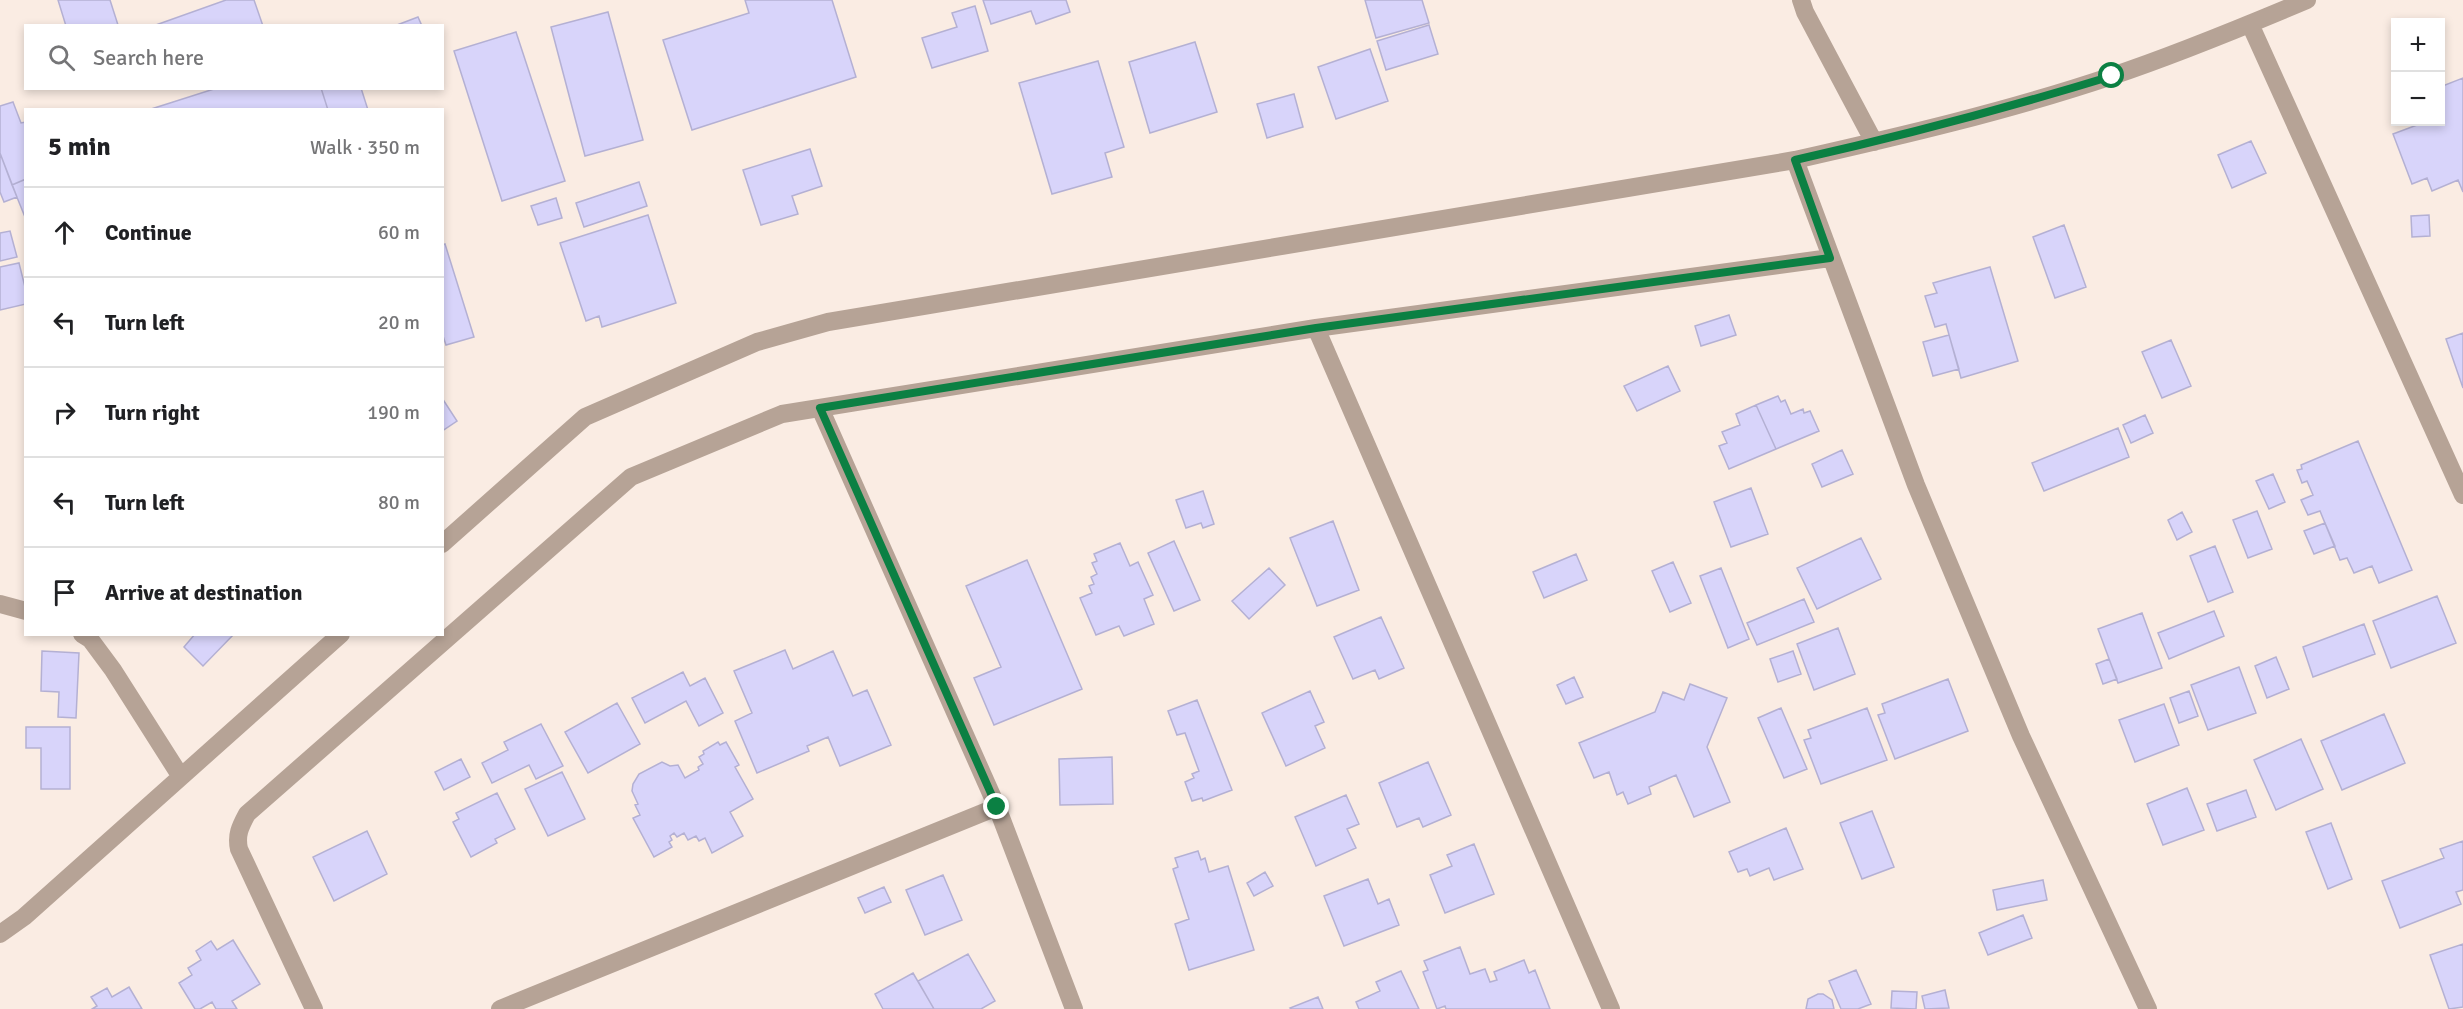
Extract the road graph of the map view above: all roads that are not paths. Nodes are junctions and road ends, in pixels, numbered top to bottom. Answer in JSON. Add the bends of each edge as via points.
{"nodes":[{"id":1,"x":1801,"y":0,"type":"edge"},
{"id":2,"x":2307,"y":0,"type":"edge"},
{"id":3,"x":2250,"y":24,"type":"junction"},
{"id":4,"x":1874,"y":142,"type":"junction"},
{"id":5,"x":1795,"y":160,"type":"junction"},
{"id":6,"x":1830,"y":258,"type":"junction"},
{"id":7,"x":1316,"y":328,"type":"junction"},
{"id":8,"x":820,"y":408,"type":"junction"},
{"id":9,"x":2463,"y":495,"type":"edge"},
{"id":10,"x":444,"y":542,"type":"edge"},
{"id":11,"x":0,"y":604,"type":"edge"},
{"id":12,"x":24,"y":610,"type":"edge"},
{"id":13,"x":85,"y":636,"type":"edge"},
{"id":14,"x":339,"y":636,"type":"edge"},
{"id":15,"x":181,"y":777,"type":"junction"},
{"id":16,"x":997,"y":807,"type":"junction"},
{"id":17,"x":0,"y":934,"type":"edge"},
{"id":18,"x":314,"y":1009,"type":"edge"},
{"id":19,"x":500,"y":1009,"type":"edge"},
{"id":20,"x":1074,"y":1009,"type":"edge"},
{"id":21,"x":1611,"y":1009,"type":"edge"},
{"id":22,"x":2148,"y":1009,"type":"edge"}],
"edges":[{"from":1,"to":4,"type":"street"},
{"from":2,"to":3,"type":"street"},
{"from":3,"to":4,"type":"street","via":[[2112,76]]},
{"from":3,"to":9,"type":"street"},
{"from":4,"to":5,"type":"street"},
{"from":5,"to":6,"type":"street"},
{"from":5,"to":10,"type":"street","via":[[818,325],[757,342],[585,417]]},
{"from":6,"to":7,"type":"street"},
{"from":6,"to":22,"type":"street","via":[[1916,485],[2017,725]]},
{"from":7,"to":8,"type":"street"},
{"from":7,"to":21,"type":"street"},
{"from":8,"to":16,"type":"street"},
{"from":8,"to":18,"type":"street","via":[[782,414],[631,477],[247,814],[239,828],[239,849]]},
{"from":11,"to":12,"type":"street"},
{"from":13,"to":15,"type":"street","via":[[113,670]]},
{"from":14,"to":15,"type":"street"},
{"from":15,"to":17,"type":"street"},
{"from":16,"to":19,"type":"street"},
{"from":16,"to":20,"type":"street"}]}
